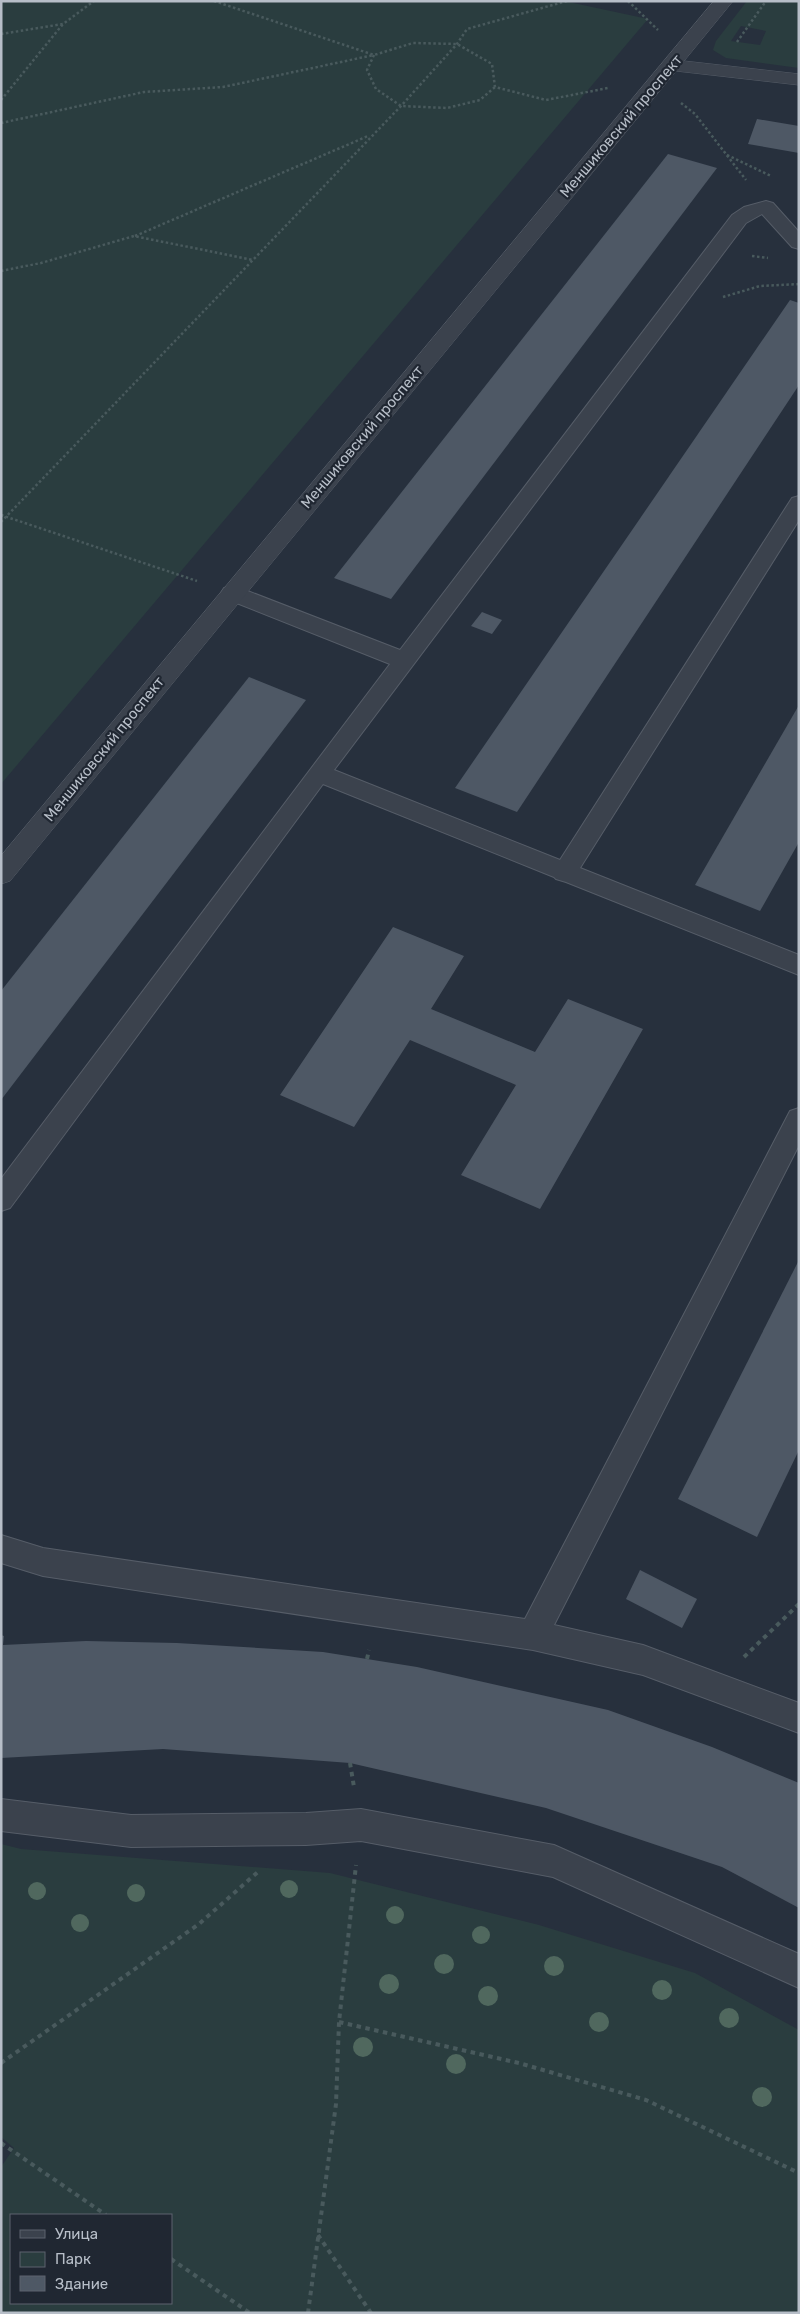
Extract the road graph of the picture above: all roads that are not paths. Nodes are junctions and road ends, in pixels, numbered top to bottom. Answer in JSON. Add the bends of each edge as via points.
{"nodes":[{"id":1,"x":724,"y":1,"type":"edge"},
{"id":2,"x":673,"y":65,"type":"junction"},
{"id":3,"x":799,"y":80,"type":"edge"},
{"id":4,"x":799,"y":243,"type":"edge"},
{"id":5,"x":799,"y":503,"type":"edge"},
{"id":6,"x":232,"y":593,"type":"junction"},
{"id":7,"x":405,"y":661,"type":"junction"},
{"id":8,"x":319,"y":773,"type":"junction"},
{"id":9,"x":564,"y":873,"type":"junction"},
{"id":10,"x":1,"y":874,"type":"edge"},
{"id":11,"x":799,"y":965,"type":"edge"},
{"id":12,"x":799,"y":1118,"type":"edge"},
{"id":13,"x":1,"y":1200,"type":"edge"},
{"id":14,"x":1,"y":1549,"type":"edge"},
{"id":15,"x":533,"y":1635,"type":"junction"},
{"id":16,"x":799,"y":1718,"type":"edge"},
{"id":17,"x":1,"y":1816,"type":"edge"},
{"id":18,"x":799,"y":1972,"type":"edge"}],
"edges":[{"from":1,"to":2,"type":"street","name":"Меншиковский проспект"},
{"from":2,"to":3,"type":"street"},
{"from":2,"to":6,"type":"street","name":"Меншиковский проспект"},
{"from":4,"to":7,"type":"lane","via":[[766,207],[750,211],[739,219]]},
{"from":5,"to":9,"type":"lane"},
{"from":6,"to":7,"type":"lane"},
{"from":6,"to":10,"type":"street","name":"Меншиковский проспект"},
{"from":7,"to":8,"type":"lane"},
{"from":8,"to":9,"type":"lane"},
{"from":8,"to":13,"type":"lane"},
{"from":9,"to":11,"type":"lane"},
{"from":12,"to":15,"type":"lane"},
{"from":14,"to":15,"type":"lane","via":[[43,1562]]},
{"from":15,"to":16,"type":"lane","via":[[643,1660]]},
{"from":17,"to":18,"type":"lane","via":[[131,1831],[306,1829],[361,1825],[554,1860]]}]}
